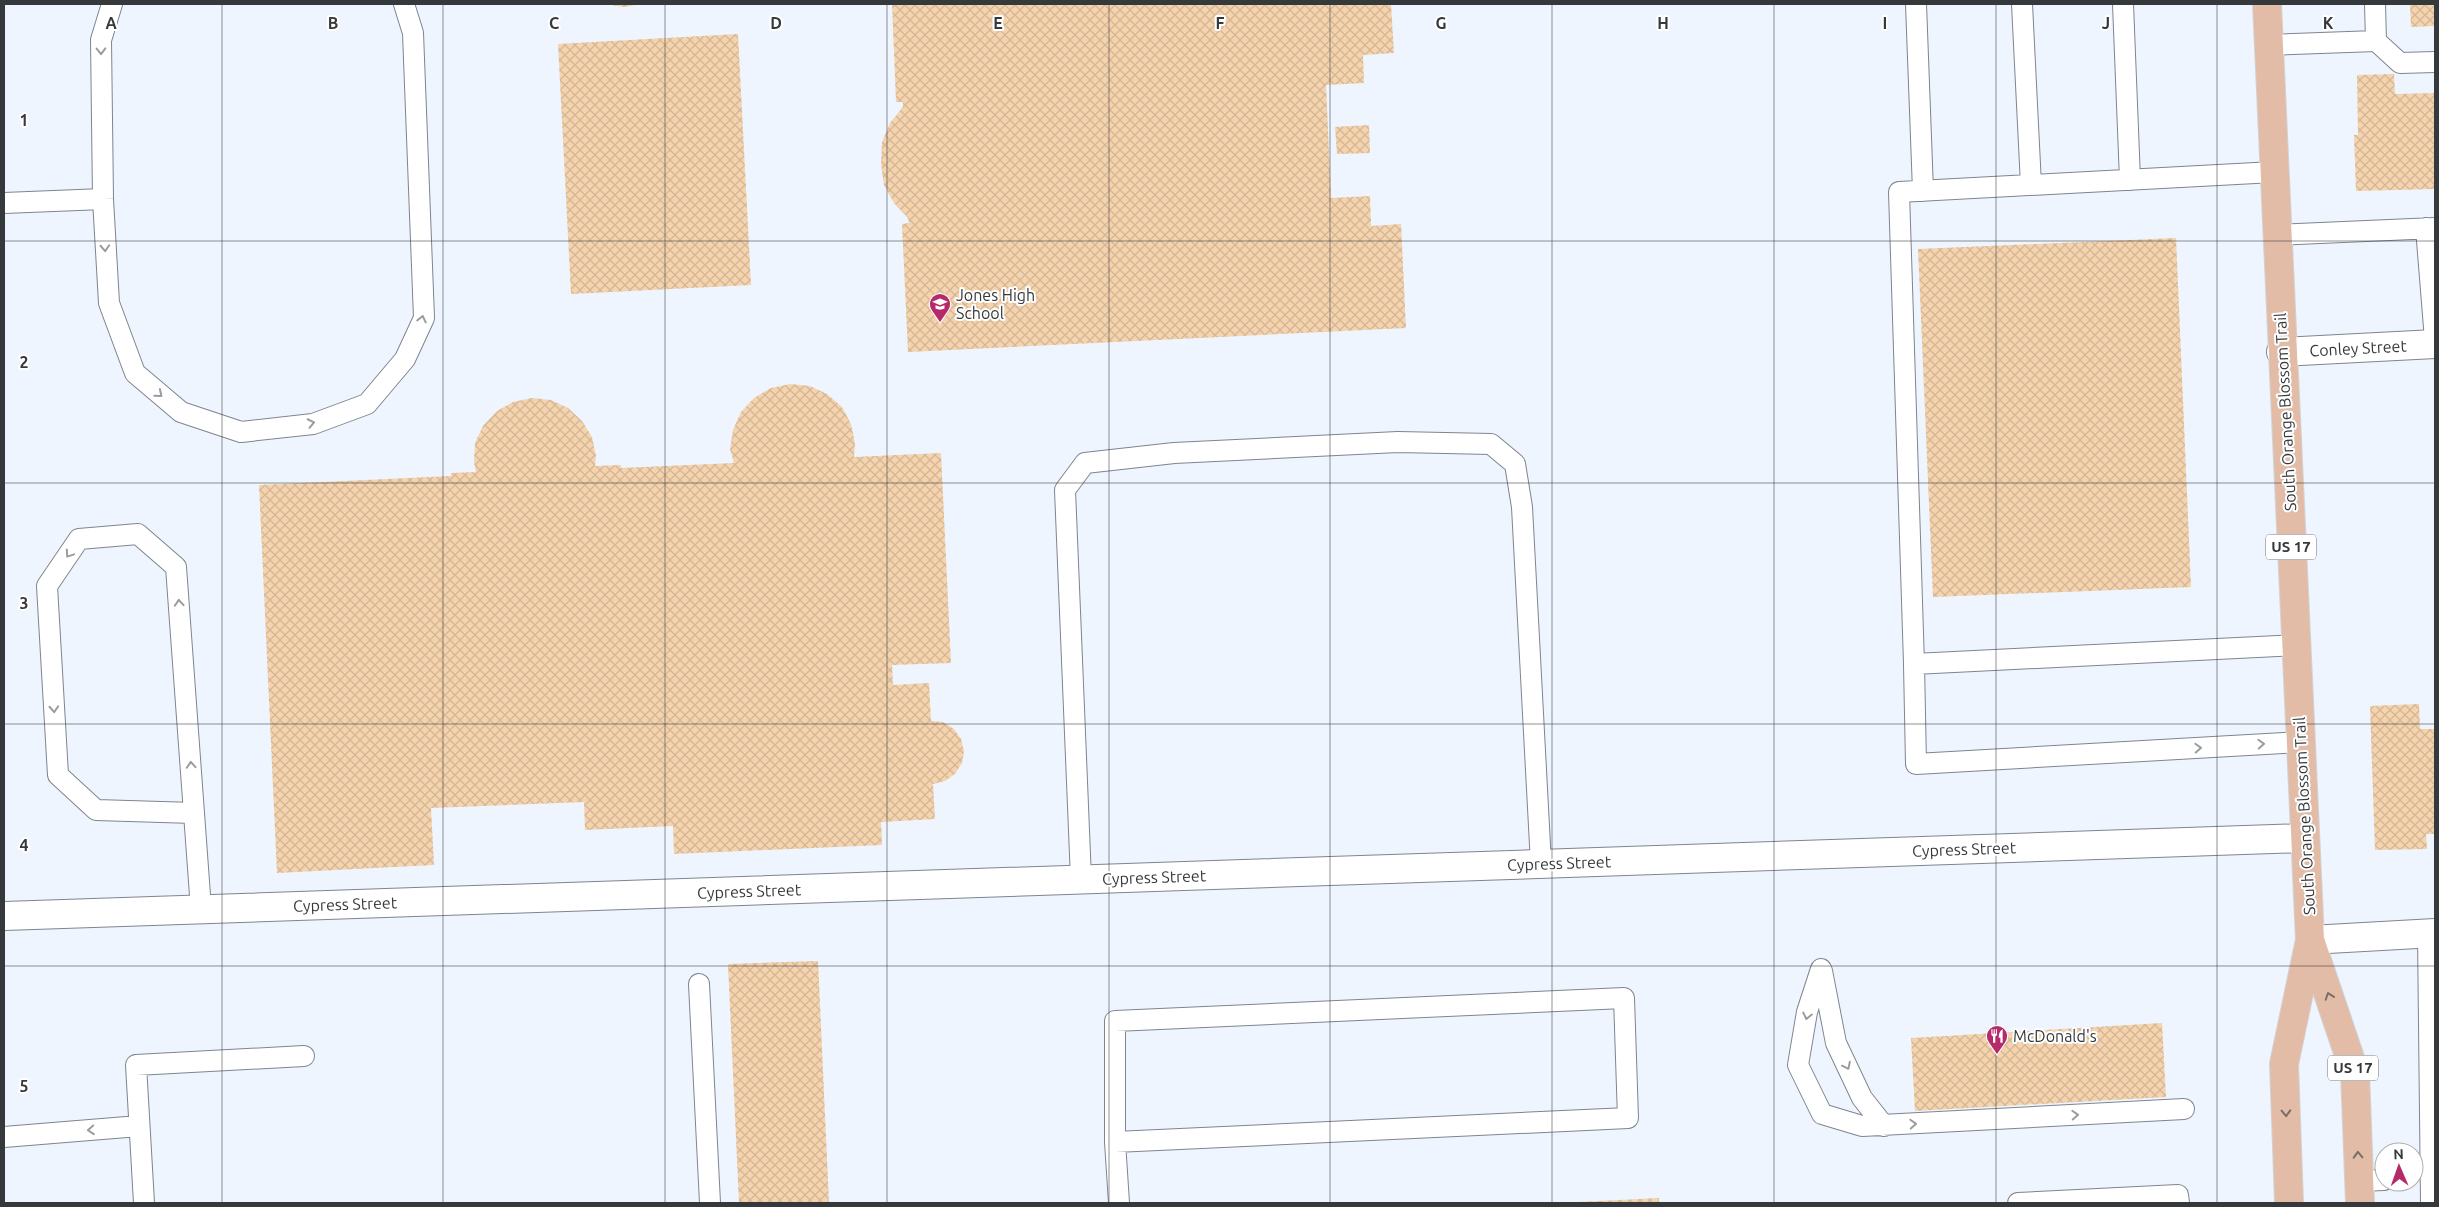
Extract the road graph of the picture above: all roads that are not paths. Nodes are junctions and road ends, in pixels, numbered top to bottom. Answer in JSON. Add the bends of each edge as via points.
{"nodes":[{"id":1,"x":112,"y":4,"type":"edge"},
{"id":2,"x":404,"y":4,"type":"edge"},
{"id":3,"x":1916,"y":4,"type":"edge"},
{"id":4,"x":2022,"y":4,"type":"edge"},
{"id":5,"x":2123,"y":4,"type":"edge"},
{"id":6,"x":2267,"y":4,"type":"edge"},
{"id":7,"x":2375,"y":4,"type":"edge"},
{"id":8,"x":2376,"y":42,"type":"junction"},
{"id":9,"x":2268,"y":45,"type":"junction"},
{"id":10,"x":2435,"y":62,"type":"edge"},
{"id":11,"x":2274,"y":172,"type":"junction"},
{"id":12,"x":2130,"y":180,"type":"junction"},
{"id":13,"x":2031,"y":185,"type":"junction"},
{"id":14,"x":1923,"y":191,"type":"junction"},
{"id":15,"x":103,"y":199,"type":"junction"},
{"id":16,"x":4,"y":203,"type":"edge"},
{"id":17,"x":2431,"y":228,"type":"edge"},
{"id":18,"x":2277,"y":235,"type":"junction"},
{"id":19,"x":2435,"y":340,"type":"edge"},
{"id":20,"x":2435,"y":344,"type":"edge"},
{"id":21,"x":2281,"y":352,"type":"junction"},
{"id":22,"x":2296,"y":645,"type":"junction"},
{"id":23,"x":1914,"y":664,"type":"junction"},
{"id":24,"x":2300,"y":742,"type":"junction"},
{"id":25,"x":194,"y":813,"type":"junction"},
{"id":26,"x":2305,"y":838,"type":"junction"},
{"id":27,"x":1541,"y":864,"type":"junction"},
{"id":28,"x":1081,"y":879,"type":"junction"},
{"id":29,"x":201,"y":909,"type":"junction"},
{"id":30,"x":4,"y":916,"type":"edge"},
{"id":31,"x":2432,"y":934,"type":"edge"},
{"id":32,"x":2310,"y":940,"type":"junction"},
{"id":33,"x":699,"y":984,"type":"dead end"},
{"id":34,"x":304,"y":1056,"type":"dead end"},
{"id":35,"x":2184,"y":1109,"type":"dead end"},
{"id":36,"x":139,"y":1126,"type":"junction"},
{"id":37,"x":1884,"y":1126,"type":"junction"},
{"id":38,"x":4,"y":1137,"type":"edge"},
{"id":39,"x":1115,"y":1142,"type":"junction"},
{"id":40,"x":2423,"y":1142,"type":"edge"},
{"id":41,"x":2424,"y":1184,"type":"edge"},
{"id":42,"x":2368,"y":1188,"type":"edge"},
{"id":43,"x":144,"y":1203,"type":"edge"},
{"id":44,"x":710,"y":1203,"type":"edge"},
{"id":45,"x":1119,"y":1203,"type":"edge"},
{"id":46,"x":2018,"y":1203,"type":"edge"},
{"id":47,"x":2179,"y":1203,"type":"edge"},
{"id":48,"x":2289,"y":1203,"type":"edge"},
{"id":49,"x":2431,"y":1203,"type":"edge"}],
"edges":[{"from":1,"to":15,"type":"lane","one_way":true,"via":[[101,40]]},
{"from":15,"to":2,"type":"lane","one_way":true,"via":[[109,303],[135,373],[181,412],[241,432],[313,424],[366,404],[405,359],[424,318],[413,33]]},
{"from":3,"to":14,"type":"lane"},
{"from":4,"to":13,"type":"lane"},
{"from":5,"to":12,"type":"lane"},
{"from":6,"to":9,"type":"main road","name":"South Orange Blossom Trail","number":"US 17"},
{"from":7,"to":8,"type":"lane"},
{"from":8,"to":9,"type":"lane"},
{"from":8,"to":10,"type":"lane","via":[[2400,63]]},
{"from":9,"to":11,"type":"main road","name":"South Orange Blossom Trail","number":"US 17"},
{"from":11,"to":12,"type":"lane"},
{"from":11,"to":18,"type":"main road","name":"South Orange Blossom Trail","number":"US 17"},
{"from":12,"to":13,"type":"lane"},
{"from":13,"to":14,"type":"lane"},
{"from":14,"to":23,"type":"lane","via":[[1899,192]]},
{"from":15,"to":16,"type":"lane"},
{"from":17,"to":18,"type":"lane"},
{"from":17,"to":19,"type":"lane"},
{"from":18,"to":21,"type":"main road","name":"South Orange Blossom Trail","number":"US 17"},
{"from":20,"to":21,"type":"street","name":"Conley Street"},
{"from":21,"to":22,"type":"main road","name":"South Orange Blossom Trail","number":"US 17"},
{"from":22,"to":23,"type":"lane"},
{"from":22,"to":24,"type":"main road","name":"South Orange Blossom Trail","number":"US 17"},
{"from":23,"to":24,"type":"lane","one_way":true,"via":[[1916,764]]},
{"from":24,"to":26,"type":"main road","name":"South Orange Blossom Trail","number":"US 17"},
{"from":25,"to":25,"type":"lane","one_way":true,"via":[[176,567],[138,534],[79,539],[47,586],[58,775],[96,810]]},
{"from":25,"to":29,"type":"lane"},
{"from":26,"to":27,"type":"street","name":"Cypress Street"},
{"from":26,"to":32,"type":"main road","name":"South Orange Blossom Trail","number":"US 17"},
{"from":27,"to":28,"type":"street","name":"Cypress Street"},
{"from":27,"to":28,"type":"lane","via":[[1522,507],[1515,464],[1491,444],[1398,442],[1174,453],[1085,463],[1065,490]]},
{"from":28,"to":29,"type":"street","name":"Cypress Street"},
{"from":29,"to":30,"type":"street","name":"Cypress Street"},
{"from":31,"to":32,"type":"street"},
{"from":31,"to":40,"type":"lane"},
{"from":42,"to":32,"type":"main road","name":"South Orange Blossom Trail","number":"US 17","one_way":true,"via":[[2355,1073]]},
{"from":32,"to":48,"type":"main road","name":"South Orange Blossom Trail","number":"US 17","one_way":true,"via":[[2284,1064]]},
{"from":33,"to":44,"type":"lane"},
{"from":34,"to":36,"type":"lane","via":[[136,1065]]},
{"from":37,"to":35,"type":"lane","one_way":true},
{"from":36,"to":38,"type":"lane","one_way":true},
{"from":36,"to":43,"type":"lane"},
{"from":37,"to":37,"type":"lane","via":[[1862,1126],[1822,1114],[1798,1065],[1807,1012],[1821,969],[1836,1043],[1862,1098]]},
{"from":39,"to":39,"type":"lane","via":[[1115,1021],[1624,998],[1628,1118]]},
{"from":39,"to":45,"type":"lane"},
{"from":41,"to":49,"type":"lane"},
{"from":46,"to":47,"type":"lane","via":[[2178,1195]]}]}
